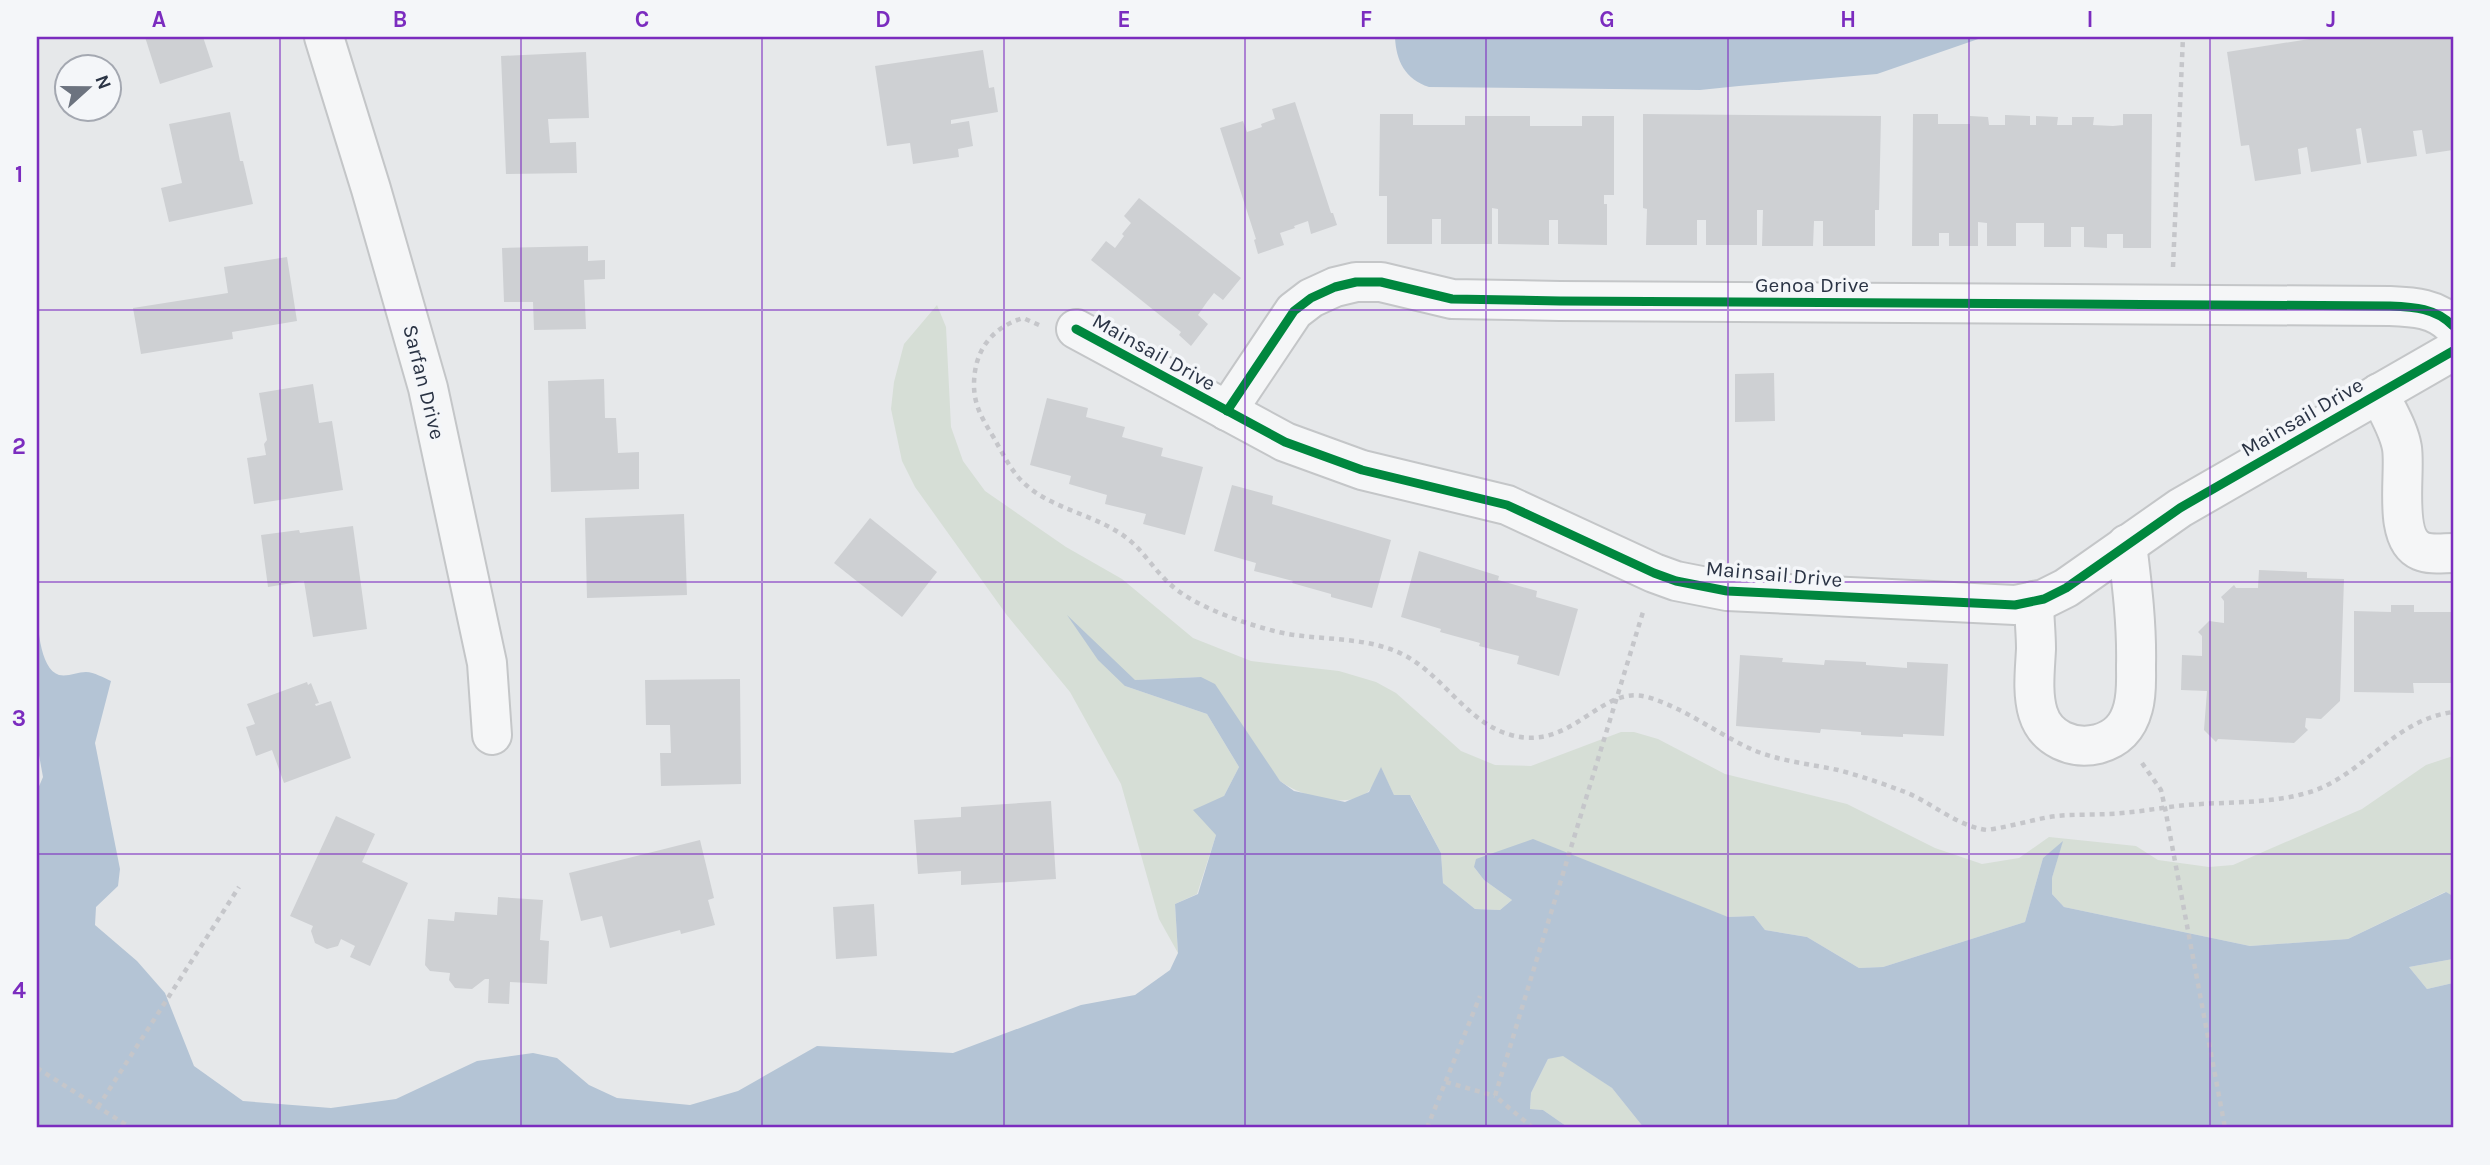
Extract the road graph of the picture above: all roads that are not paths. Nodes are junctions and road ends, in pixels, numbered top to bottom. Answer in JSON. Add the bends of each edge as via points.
{"nodes":[{"id":1,"x":324,"y":37,"type":"edge"},
{"id":2,"x":2453,"y":326,"type":"edge"},
{"id":3,"x":1076,"y":329,"type":"road end"},
{"id":4,"x":2453,"y":352,"type":"edge"},
{"id":5,"x":2378,"y":393,"type":"junction"},
{"id":6,"x":1227,"y":411,"type":"junction"},
{"id":7,"x":2127,"y":544,"type":"junction"},
{"id":8,"x":2453,"y":553,"type":"edge"},
{"id":9,"x":2034,"y":601,"type":"junction"},
{"id":10,"x":492,"y":735,"type":"dead end"}],
"edges":[{"from":1,"to":10,"type":"street","name":"Sarfan Drive","via":[[428,388],[487,663]]},
{"from":2,"to":6,"type":"street","name":"Genoa Drive","via":[[2432,311],[2413,307],[1560,302],[1452,299],[1381,282],[1356,282],[1311,298],[1294,311]]},
{"from":3,"to":6,"type":"street","name":"Mainsail Drive"},
{"from":4,"to":5,"type":"street","name":"Mainsail Drive"},
{"from":5,"to":7,"type":"street","name":"Mainsail Drive","via":[[2180,508]]},
{"from":5,"to":8,"type":"street","via":[[2402,444],[2406,535],[2412,546],[2423,552]]},
{"from":6,"to":9,"type":"street","name":"Mainsail Drive","via":[[1323,457],[1507,505],[1676,581],[1727,591],[2003,604]]},
{"from":7,"to":9,"type":"street","name":"Mainsail Drive","via":[[2066,588]]},
{"from":7,"to":9,"type":"street","via":[[2137,621],[2136,694],[2127,724],[2110,740],[2073,745],[2047,729],[2038,713]]}]}
